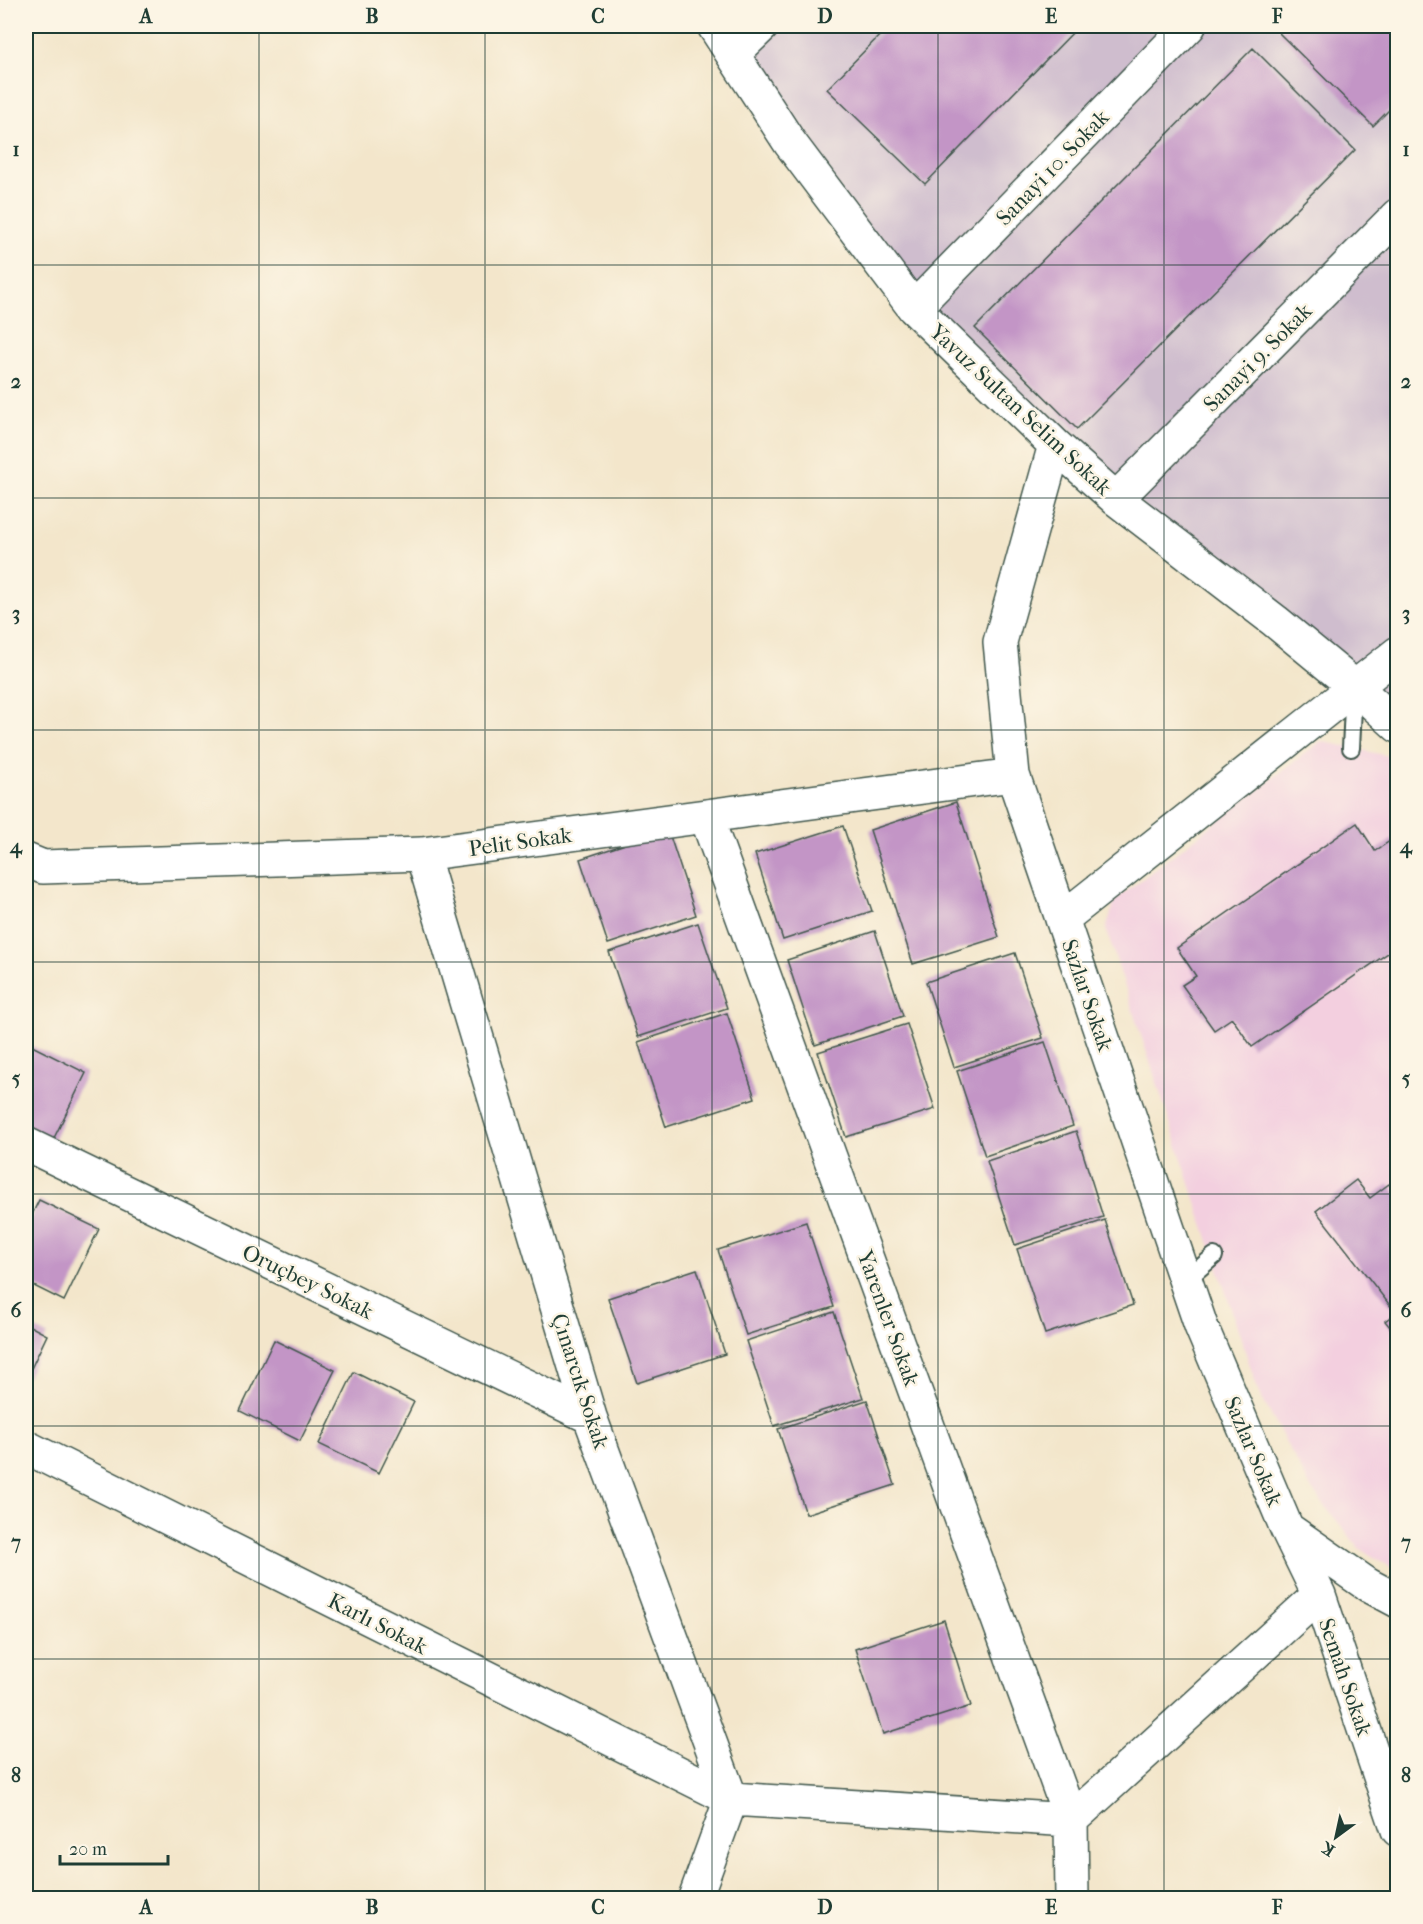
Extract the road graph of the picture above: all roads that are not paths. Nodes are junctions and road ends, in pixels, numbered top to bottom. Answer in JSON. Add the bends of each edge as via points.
{"nodes":[{"id":1,"x":714,"y":26,"type":"edge"},
{"id":2,"x":762,"y":26,"type":"edge"},
{"id":3,"x":1189,"y":26,"type":"edge"},
{"id":4,"x":732,"y":54,"type":"junction"},
{"id":5,"x":1398,"y":215,"type":"edge"},
{"id":6,"x":914,"y":308,"type":"junction"},
{"id":7,"x":1055,"y":445,"type":"junction"},
{"id":8,"x":1116,"y":500,"type":"junction"},
{"id":9,"x":1398,"y":653,"type":"edge"},
{"id":10,"x":1354,"y":686,"type":"junction"},
{"id":11,"x":1398,"y":726,"type":"edge"},
{"id":12,"x":1351,"y":748,"type":"dead end"},
{"id":13,"x":1013,"y":775,"type":"junction"},
{"id":14,"x":706,"y":816,"type":"junction"},
{"id":15,"x":422,"y":854,"type":"junction"},
{"id":16,"x":26,"y":860,"type":"edge"},
{"id":17,"x":1062,"y":919,"type":"junction"},
{"id":18,"x":26,"y":1144,"type":"edge"},
{"id":19,"x":1214,"y":1257,"type":"dead end"},
{"id":20,"x":1186,"y":1281,"type":"junction"},
{"id":21,"x":590,"y":1417,"type":"junction"},
{"id":22,"x":26,"y":1447,"type":"edge"},
{"id":23,"x":1287,"y":1528,"type":"junction"},
{"id":24,"x":1319,"y":1595,"type":"junction"},
{"id":25,"x":1398,"y":1601,"type":"edge"},
{"id":26,"x":731,"y":1799,"type":"junction"},
{"id":27,"x":1071,"y":1820,"type":"junction"},
{"id":28,"x":1398,"y":1830,"type":"edge"},
{"id":29,"x":695,"y":1899,"type":"edge"},
{"id":30,"x":1072,"y":1899,"type":"edge"}],
"edges":[{"from":1,"to":4,"type":"street","name":"Yavuz Sultan Selim Sokak"},
{"from":2,"to":4,"type":"street"},
{"from":3,"to":6,"type":"street","name":"Sanayi 10. Sokak"},
{"from":4,"to":6,"type":"street","name":"Yavuz Sultan Selim Sokak","via":[[790,143]]},
{"from":5,"to":8,"type":"street","name":"Sanayi 9. Sokak"},
{"from":6,"to":7,"type":"street","name":"Yavuz Sultan Selim Sokak"},
{"from":7,"to":8,"type":"street","name":"Yavuz Sultan Selim Sokak"},
{"from":7,"to":13,"type":"street","name":"Sazlar Sokak","via":[[1000,642]]},
{"from":8,"to":10,"type":"street","name":"Yavuz Sultan Selim Sokak"},
{"from":9,"to":10,"type":"street"},
{"from":10,"to":11,"type":"street","name":"Yavuz Sultan Selim Sokak"},
{"from":10,"to":12,"type":"lane"},
{"from":10,"to":17,"type":"street"},
{"from":13,"to":14,"type":"street","name":"Pelit Sokak"},
{"from":13,"to":17,"type":"street","name":"Sazlar Sokak"},
{"from":14,"to":15,"type":"street","name":"Pelit Sokak"},
{"from":14,"to":27,"type":"street","name":"Yarenler Sokak"},
{"from":15,"to":16,"type":"street","name":"Pelit Sokak","via":[[43,867]]},
{"from":15,"to":21,"type":"street","name":"Çınarcık Sokak"},
{"from":17,"to":20,"type":"street","name":"Sazlar Sokak"},
{"from":18,"to":21,"type":"street","name":"Oruçbey Sokak"},
{"from":19,"to":20,"type":"lane"},
{"from":20,"to":23,"type":"street","name":"Sazlar Sokak","via":[[1201,1326]]},
{"from":21,"to":26,"type":"street","name":"Çınarcık Sokak"},
{"from":22,"to":26,"type":"street","name":"Karlı Sokak"},
{"from":23,"to":24,"type":"street","name":"Semah Sokak"},
{"from":23,"to":25,"type":"street","via":[[1368,1585]]},
{"from":24,"to":27,"type":"street"},
{"from":24,"to":28,"type":"street","name":"Semah Sokak"},
{"from":26,"to":27,"type":"street"},
{"from":26,"to":29,"type":"street"},
{"from":27,"to":30,"type":"street","name":"Yarenler Sokak"}]}
